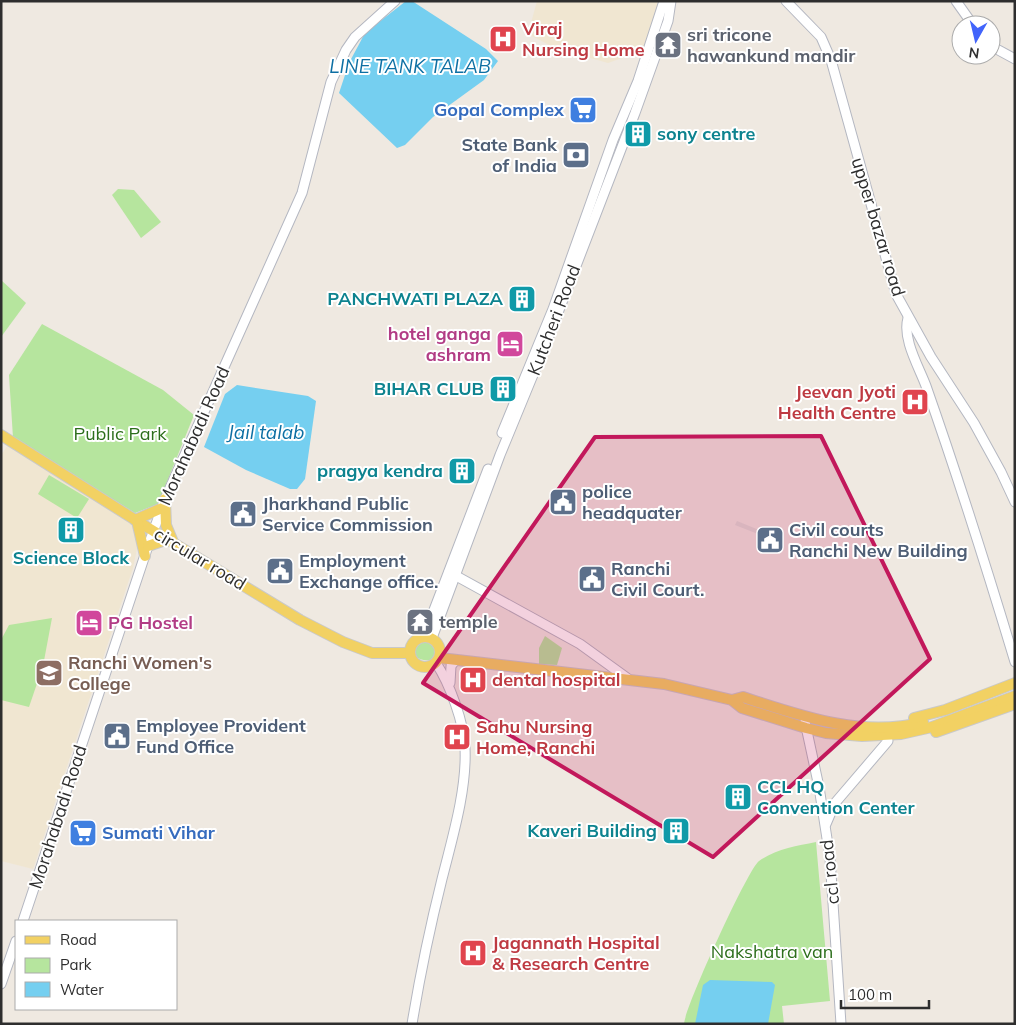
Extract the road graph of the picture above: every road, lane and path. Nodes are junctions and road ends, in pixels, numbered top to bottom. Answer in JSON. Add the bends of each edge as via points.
{"nodes":[{"id":1,"x":395,"y":1,"type":"edge"},
{"id":2,"x":664,"y":1,"type":"edge"},
{"id":3,"x":671,"y":1,"type":"edge"},
{"id":4,"x":786,"y":1,"type":"edge"},
{"id":5,"x":956,"y":1,"type":"edge"},
{"id":6,"x":965,"y":15,"type":"edge"},
{"id":7,"x":1001,"y":51,"type":"edge"},
{"id":8,"x":1015,"y":59,"type":"edge"},
{"id":9,"x":908,"y":318,"type":"junction"},
{"id":10,"x":1,"y":435,"type":"edge"},
{"id":11,"x":1015,"y":502,"type":"edge"},
{"id":12,"x":164,"y":504,"type":"junction"},
{"id":13,"x":136,"y":520,"type":"junction"},
{"id":14,"x":153,"y":531,"type":"junction"},
{"id":15,"x":171,"y":541,"type":"junction"},
{"id":16,"x":146,"y":551,"type":"junction"},
{"id":17,"x":451,"y":573,"type":"junction"},
{"id":18,"x":428,"y":637,"type":"junction"},
{"id":19,"x":410,"y":653,"type":"junction"},
{"id":20,"x":438,"y":661,"type":"junction"},
{"id":21,"x":454,"y":662,"type":"junction"},
{"id":22,"x":1015,"y":662,"type":"edge"},
{"id":23,"x":627,"y":678,"type":"junction"},
{"id":24,"x":1015,"y":683,"type":"edge"},
{"id":25,"x":450,"y":688,"type":"junction"},
{"id":26,"x":1015,"y":690,"type":"edge"},
{"id":27,"x":1015,"y":696,"type":"edge"},
{"id":28,"x":732,"y":700,"type":"junction"},
{"id":29,"x":1015,"y":704,"type":"edge"},
{"id":30,"x":804,"y":716,"type":"junction"},
{"id":31,"x":931,"y":724,"type":"junction"},
{"id":32,"x":806,"y":728,"type":"junction"},
{"id":33,"x":872,"y":732,"type":"junction"},
{"id":34,"x":888,"y":741,"type":"junction"},
{"id":35,"x":825,"y":829,"type":"junction"},
{"id":36,"x":23,"y":920,"type":"edge"},
{"id":37,"x":15,"y":944,"type":"edge"},
{"id":38,"x":1,"y":984,"type":"edge"},
{"id":39,"x":412,"y":1024,"type":"edge"},
{"id":40,"x":841,"y":1024,"type":"edge"}],
"edges":[{"from":1,"to":12,"type":"main road","name":"Morahabadi Road","via":[[355,37],[330,82],[302,193]]},
{"from":2,"to":17,"type":"main road","via":[[638,81],[592,194],[553,309]]},
{"from":3,"to":17,"type":"main road","name":"Kutcheri Road","via":[[668,21],[635,113]]},
{"from":4,"to":9,"type":"main road","name":"upper bazar road","via":[[813,27],[827,50],[891,280]]},
{"from":5,"to":6,"type":"main road"},
{"from":7,"to":8,"type":"main road"},
{"from":9,"to":11,"type":"main road","name":"upper bazar road","via":[[974,423]]},
{"from":9,"to":22,"type":"main road","via":[[912,350],[950,455]]},
{"from":10,"to":13,"type":"main road","name":"circular road"},
{"from":12,"to":13,"type":"main road"},
{"from":12,"to":14,"type":"main road","name":"Morahabadi Road"},
{"from":12,"to":15,"type":"main road"},
{"from":13,"to":14,"type":"main road","name":"circular road"},
{"from":13,"to":16,"type":"main road"},
{"from":14,"to":15,"type":"main road","name":"circular road"},
{"from":14,"to":16,"type":"main road","name":"Morahabadi Road"},
{"from":15,"to":16,"type":"main road"},
{"from":15,"to":19,"type":"main road","name":"circular road","via":[[300,620],[343,642],[372,654]]},
{"from":16,"to":36,"type":"main road","name":"Morahabadi Road"},
{"from":17,"to":18,"type":"main road"},
{"from":17,"to":23,"type":"main road","via":[[580,644]]},
{"from":18,"to":19,"type":"main road","via":[[414,642]]},
{"from":18,"to":20,"type":"main road","via":[[440,646]]},
{"from":19,"to":20,"type":"main road","via":[[415,663],[426,668]]},
{"from":20,"to":21,"type":"main road"},
{"from":20,"to":25,"type":"main road"},
{"from":21,"to":23,"type":"main road"},
{"from":21,"to":25,"type":"main road","via":[[450,670]]},
{"from":23,"to":28,"type":"main road"},
{"from":24,"to":33,"type":"main road","via":[[945,710],[882,721]]},
{"from":25,"to":39,"type":"main road","via":[[463,732],[465,761],[453,834],[433,914]]},
{"from":26,"to":31,"type":"main road"},
{"from":27,"to":31,"type":"main road"},
{"from":28,"to":30,"type":"main road","via":[[744,697]]},
{"from":28,"to":32,"type":"main road","via":[[742,708]]},
{"from":29,"to":34,"type":"main road","via":[[952,728],[909,740]]},
{"from":30,"to":32,"type":"main road"},
{"from":30,"to":33,"type":"main road"},
{"from":31,"to":33,"type":"main road","via":[[901,734]]},
{"from":32,"to":33,"type":"main road","via":[[826,733]]},
{"from":32,"to":35,"type":"main road"},
{"from":33,"to":34,"type":"main road","via":[[881,742]]},
{"from":34,"to":35,"type":"main road","name":"ccl road","via":[[835,803]]},
{"from":35,"to":40,"type":"main road","name":"ccl road","via":[[830,858]]},
{"from":37,"to":38,"type":"main road"}]}
